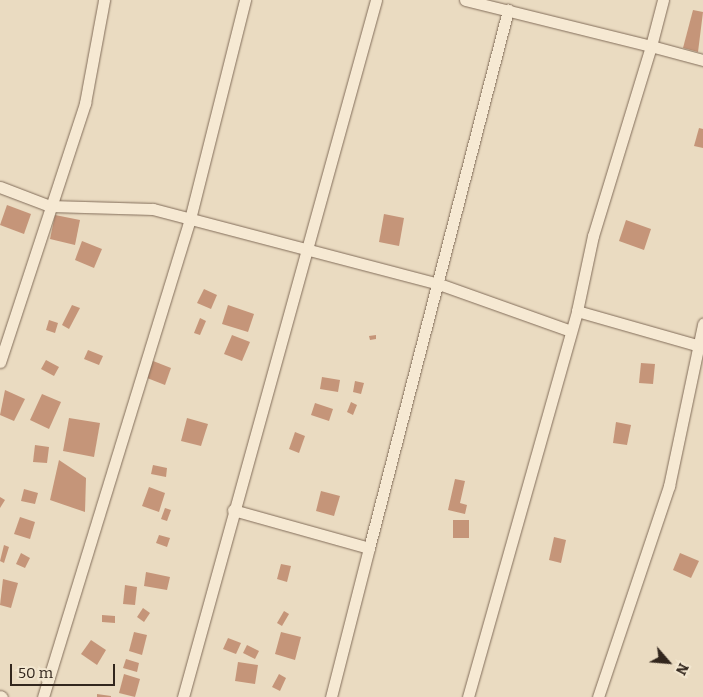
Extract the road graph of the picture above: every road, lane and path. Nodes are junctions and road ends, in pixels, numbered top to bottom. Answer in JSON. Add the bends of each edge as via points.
{"nodes":[{"id":1,"x":104,"y":0,"type":"edge"},
{"id":2,"x":245,"y":0,"type":"edge"},
{"id":3,"x":376,"y":0,"type":"edge"},
{"id":4,"x":465,"y":0,"type":"edge"},
{"id":5,"x":663,"y":0,"type":"edge"},
{"id":6,"x":508,"y":10,"type":"junction"},
{"id":7,"x":651,"y":46,"type":"junction"},
{"id":8,"x":703,"y":60,"type":"edge"},
{"id":9,"x":0,"y":187,"type":"edge"},
{"id":10,"x":50,"y":206,"type":"junction"},
{"id":11,"x":190,"y":219,"type":"junction"},
{"id":12,"x":304,"y":249,"type":"junction"},
{"id":13,"x":439,"y":284,"type":"junction"},
{"id":14,"x":578,"y":311,"type":"junction"},
{"id":15,"x":703,"y":324,"type":"edge"},
{"id":16,"x":571,"y":331,"type":"junction"},
{"id":17,"x":700,"y":346,"type":"edge"},
{"id":18,"x":0,"y":362,"type":"edge"},
{"id":19,"x":233,"y":510,"type":"junction"},
{"id":20,"x":369,"y":548,"type":"junction"},
{"id":21,"x":43,"y":697,"type":"edge"},
{"id":22,"x":183,"y":697,"type":"edge"},
{"id":23,"x":331,"y":697,"type":"edge"},
{"id":24,"x":468,"y":697,"type":"edge"},
{"id":25,"x":598,"y":697,"type":"edge"}],
"edges":[{"from":1,"to":10,"type":"street","via":[[85,103]]},
{"from":2,"to":11,"type":"street"},
{"from":3,"to":12,"type":"street"},
{"from":4,"to":6,"type":"street"},
{"from":5,"to":7,"type":"street"},
{"from":6,"to":7,"type":"street"},
{"from":6,"to":13,"type":"street"},
{"from":7,"to":8,"type":"street"},
{"from":7,"to":14,"type":"street","via":[[593,236]]},
{"from":9,"to":10,"type":"street"},
{"from":10,"to":11,"type":"street","via":[[129,206]]},
{"from":10,"to":18,"type":"street"},
{"from":11,"to":12,"type":"street"},
{"from":11,"to":21,"type":"street"},
{"from":12,"to":13,"type":"street"},
{"from":12,"to":19,"type":"street"},
{"from":13,"to":16,"type":"street"},
{"from":13,"to":20,"type":"street"},
{"from":14,"to":16,"type":"street"},
{"from":14,"to":17,"type":"street"},
{"from":15,"to":17,"type":"street"},
{"from":16,"to":24,"type":"street"},
{"from":17,"to":25,"type":"street","via":[[669,486]]},
{"from":19,"to":20,"type":"street"},
{"from":19,"to":22,"type":"street"},
{"from":20,"to":23,"type":"street"}]}
